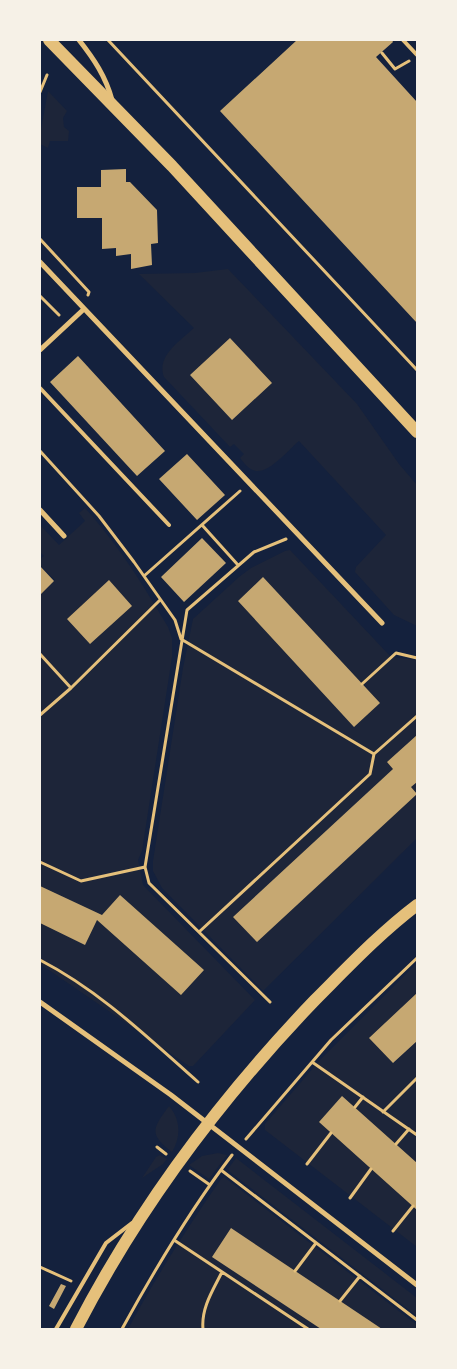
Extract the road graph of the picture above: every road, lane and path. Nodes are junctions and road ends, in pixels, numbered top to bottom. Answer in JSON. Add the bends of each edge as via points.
{"nodes":[{"id":1,"x":49,"y":40,"type":"edge"},
{"id":2,"x":79,"y":40,"type":"edge"},
{"id":3,"x":108,"y":40,"type":"edge"},
{"id":4,"x":403,"y":40,"type":"edge"},
{"id":5,"x":382,"y":53,"type":"dead end"},
{"id":6,"x":417,"y":55,"type":"edge"},
{"id":7,"x":410,"y":60,"type":"dead end"},
{"id":8,"x":47,"y":74,"type":"dead end"},
{"id":9,"x":40,"y":92,"type":"edge"},
{"id":10,"x":113,"y":106,"type":"junction"},
{"id":11,"x":40,"y":262,"type":"edge"},
{"id":12,"x":40,"y":296,"type":"edge"},
{"id":13,"x":84,"y":309,"type":"junction"},
{"id":14,"x":67,"y":324,"type":"junction"},
{"id":15,"x":40,"y":350,"type":"edge"},
{"id":16,"x":417,"y":370,"type":"edge"},
{"id":17,"x":40,"y":388,"type":"edge"},
{"id":18,"x":417,"y":432,"type":"edge"},
{"id":19,"x":40,"y":451,"type":"edge"},
{"id":20,"x":240,"y":492,"type":"dead end"},
{"id":21,"x":40,"y":510,"type":"edge"},
{"id":22,"x":169,"y":525,"type":"dead end"},
{"id":23,"x":202,"y":525,"type":"junction"},
{"id":24,"x":64,"y":536,"type":"dead end"},
{"id":25,"x":287,"y":539,"type":"dead end"},
{"id":26,"x":238,"y":565,"type":"junction"},
{"id":27,"x":144,"y":576,"type":"junction"},
{"id":28,"x":160,"y":600,"type":"junction"},
{"id":29,"x":382,"y":623,"type":"dead end"},
{"id":30,"x":182,"y":638,"type":"junction"},
{"id":31,"x":40,"y":654,"type":"edge"},
{"id":32,"x":417,"y":658,"type":"edge"},
{"id":33,"x":362,"y":684,"type":"dead end"},
{"id":34,"x":71,"y":688,"type":"junction"},
{"id":35,"x":40,"y":715,"type":"edge"},
{"id":36,"x":417,"y":716,"type":"edge"},
{"id":37,"x":374,"y":754,"type":"junction"},
{"id":38,"x":40,"y":862,"type":"edge"},
{"id":39,"x":145,"y":867,"type":"junction"},
{"id":40,"x":417,"y":905,"type":"edge"},
{"id":41,"x":199,"y":932,"type":"junction"},
{"id":42,"x":417,"y":958,"type":"edge"},
{"id":43,"x":40,"y":960,"type":"edge"},
{"id":44,"x":40,"y":1002,"type":"edge"},
{"id":45,"x":270,"y":1002,"type":"dead end"},
{"id":46,"x":312,"y":1062,"type":"junction"},
{"id":47,"x":417,"y":1078,"type":"edge"},
{"id":48,"x":198,"y":1082,"type":"dead end"},
{"id":49,"x":363,"y":1098,"type":"junction"},
{"id":50,"x":355,"y":1107,"type":"dead end"},
{"id":51,"x":383,"y":1112,"type":"junction"},
{"id":52,"x":208,"y":1122,"type":"junction"},
{"id":53,"x":409,"y":1130,"type":"junction"},
{"id":54,"x":331,"y":1132,"type":"dead end"},
{"id":55,"x":417,"y":1135,"type":"edge"},
{"id":56,"x":396,"y":1144,"type":"dead end"},
{"id":57,"x":239,"y":1146,"type":"junction"},
{"id":58,"x":157,"y":1147,"type":"dead end"},
{"id":59,"x":169,"y":1156,"type":"dead end"},
{"id":60,"x":306,"y":1164,"type":"dead end"},
{"id":61,"x":186,"y":1168,"type":"dead end"},
{"id":62,"x":372,"y":1169,"type":"dead end"},
{"id":63,"x":221,"y":1170,"type":"junction"},
{"id":64,"x":210,"y":1186,"type":"junction"},
{"id":65,"x":350,"y":1198,"type":"dead end"},
{"id":66,"x":413,"y":1206,"type":"dead end"},
{"id":67,"x":142,"y":1215,"type":"junction"},
{"id":68,"x":394,"y":1231,"type":"dead end"},
{"id":69,"x":174,"y":1240,"type":"junction"},
{"id":70,"x":316,"y":1243,"type":"junction"},
{"id":71,"x":40,"y":1267,"type":"edge"},
{"id":72,"x":296,"y":1271,"type":"dead end"},
{"id":73,"x":222,"y":1272,"type":"junction"},
{"id":74,"x":360,"y":1276,"type":"junction"},
{"id":75,"x":72,"y":1281,"type":"dead end"},
{"id":76,"x":417,"y":1285,"type":"edge"},
{"id":77,"x":340,"y":1301,"type":"dead end"},
{"id":78,"x":417,"y":1320,"type":"edge"},
{"id":79,"x":56,"y":1329,"type":"edge"},
{"id":80,"x":76,"y":1329,"type":"edge"},
{"id":81,"x":122,"y":1329,"type":"edge"},
{"id":82,"x":202,"y":1329,"type":"edge"},
{"id":83,"x":308,"y":1329,"type":"edge"}],
"edges":[{"from":1,"to":10,"type":"main road"},
{"from":2,"to":10,"type":"street","via":[[107,82]]},
{"from":3,"to":16,"type":"path"},
{"from":4,"to":6,"type":"lane"},
{"from":5,"to":7,"type":"path","via":[[395,69]]},
{"from":8,"to":9,"type":"path"},
{"from":10,"to":18,"type":"main road"},
{"from":11,"to":13,"type":"street"},
{"from":12,"to":14,"type":"path"},
{"from":13,"to":14,"type":"street"},
{"from":13,"to":29,"type":"street"},
{"from":14,"to":15,"type":"street"},
{"from":17,"to":22,"type":"lane"},
{"from":19,"to":27,"type":"path","via":[[99,516]]},
{"from":20,"to":23,"type":"path"},
{"from":21,"to":24,"type":"street"},
{"from":23,"to":26,"type":"path"},
{"from":23,"to":27,"type":"path"},
{"from":25,"to":26,"type":"path","via":[[254,552]]},
{"from":26,"to":30,"type":"path","via":[[187,610]]},
{"from":27,"to":28,"type":"path"},
{"from":28,"to":30,"type":"path","via":[[175,620]]},
{"from":28,"to":34,"type":"path"},
{"from":30,"to":37,"type":"path"},
{"from":30,"to":39,"type":"path"},
{"from":31,"to":34,"type":"path"},
{"from":32,"to":33,"type":"path","via":[[396,652]]},
{"from":34,"to":35,"type":"path"},
{"from":36,"to":37,"type":"path"},
{"from":37,"to":41,"type":"path","via":[[370,774]]},
{"from":38,"to":39,"type":"path","via":[[82,881]]},
{"from":39,"to":41,"type":"path","via":[[149,883]]},
{"from":40,"to":52,"type":"main road","via":[[394,923],[285,1032]]},
{"from":41,"to":45,"type":"path"},
{"from":42,"to":46,"type":"path"},
{"from":43,"to":48,"type":"path","via":[[66,973],[118,1011]]},
{"from":44,"to":52,"type":"street"},
{"from":46,"to":49,"type":"path"},
{"from":46,"to":57,"type":"path"},
{"from":47,"to":51,"type":"path"},
{"from":49,"to":50,"type":"path"},
{"from":49,"to":51,"type":"path"},
{"from":51,"to":53,"type":"path"},
{"from":52,"to":57,"type":"street"},
{"from":52,"to":67,"type":"main road"},
{"from":53,"to":55,"type":"path"},
{"from":53,"to":56,"type":"path"},
{"from":54,"to":60,"type":"path"},
{"from":57,"to":63,"type":"path"},
{"from":57,"to":76,"type":"street"},
{"from":58,"to":59,"type":"path"},
{"from":61,"to":64,"type":"path"},
{"from":62,"to":65,"type":"path"},
{"from":63,"to":64,"type":"path"},
{"from":63,"to":70,"type":"path"},
{"from":64,"to":69,"type":"path"},
{"from":66,"to":68,"type":"path"},
{"from":67,"to":79,"type":"lane","via":[[106,1244]]},
{"from":67,"to":80,"type":"main road"},
{"from":69,"to":73,"type":"path"},
{"from":69,"to":81,"type":"path"},
{"from":70,"to":72,"type":"path"},
{"from":70,"to":74,"type":"path"},
{"from":71,"to":75,"type":"path"},
{"from":73,"to":82,"type":"path","via":[[206,1304]]},
{"from":73,"to":83,"type":"path"},
{"from":74,"to":77,"type":"path"},
{"from":74,"to":78,"type":"path"}]}
